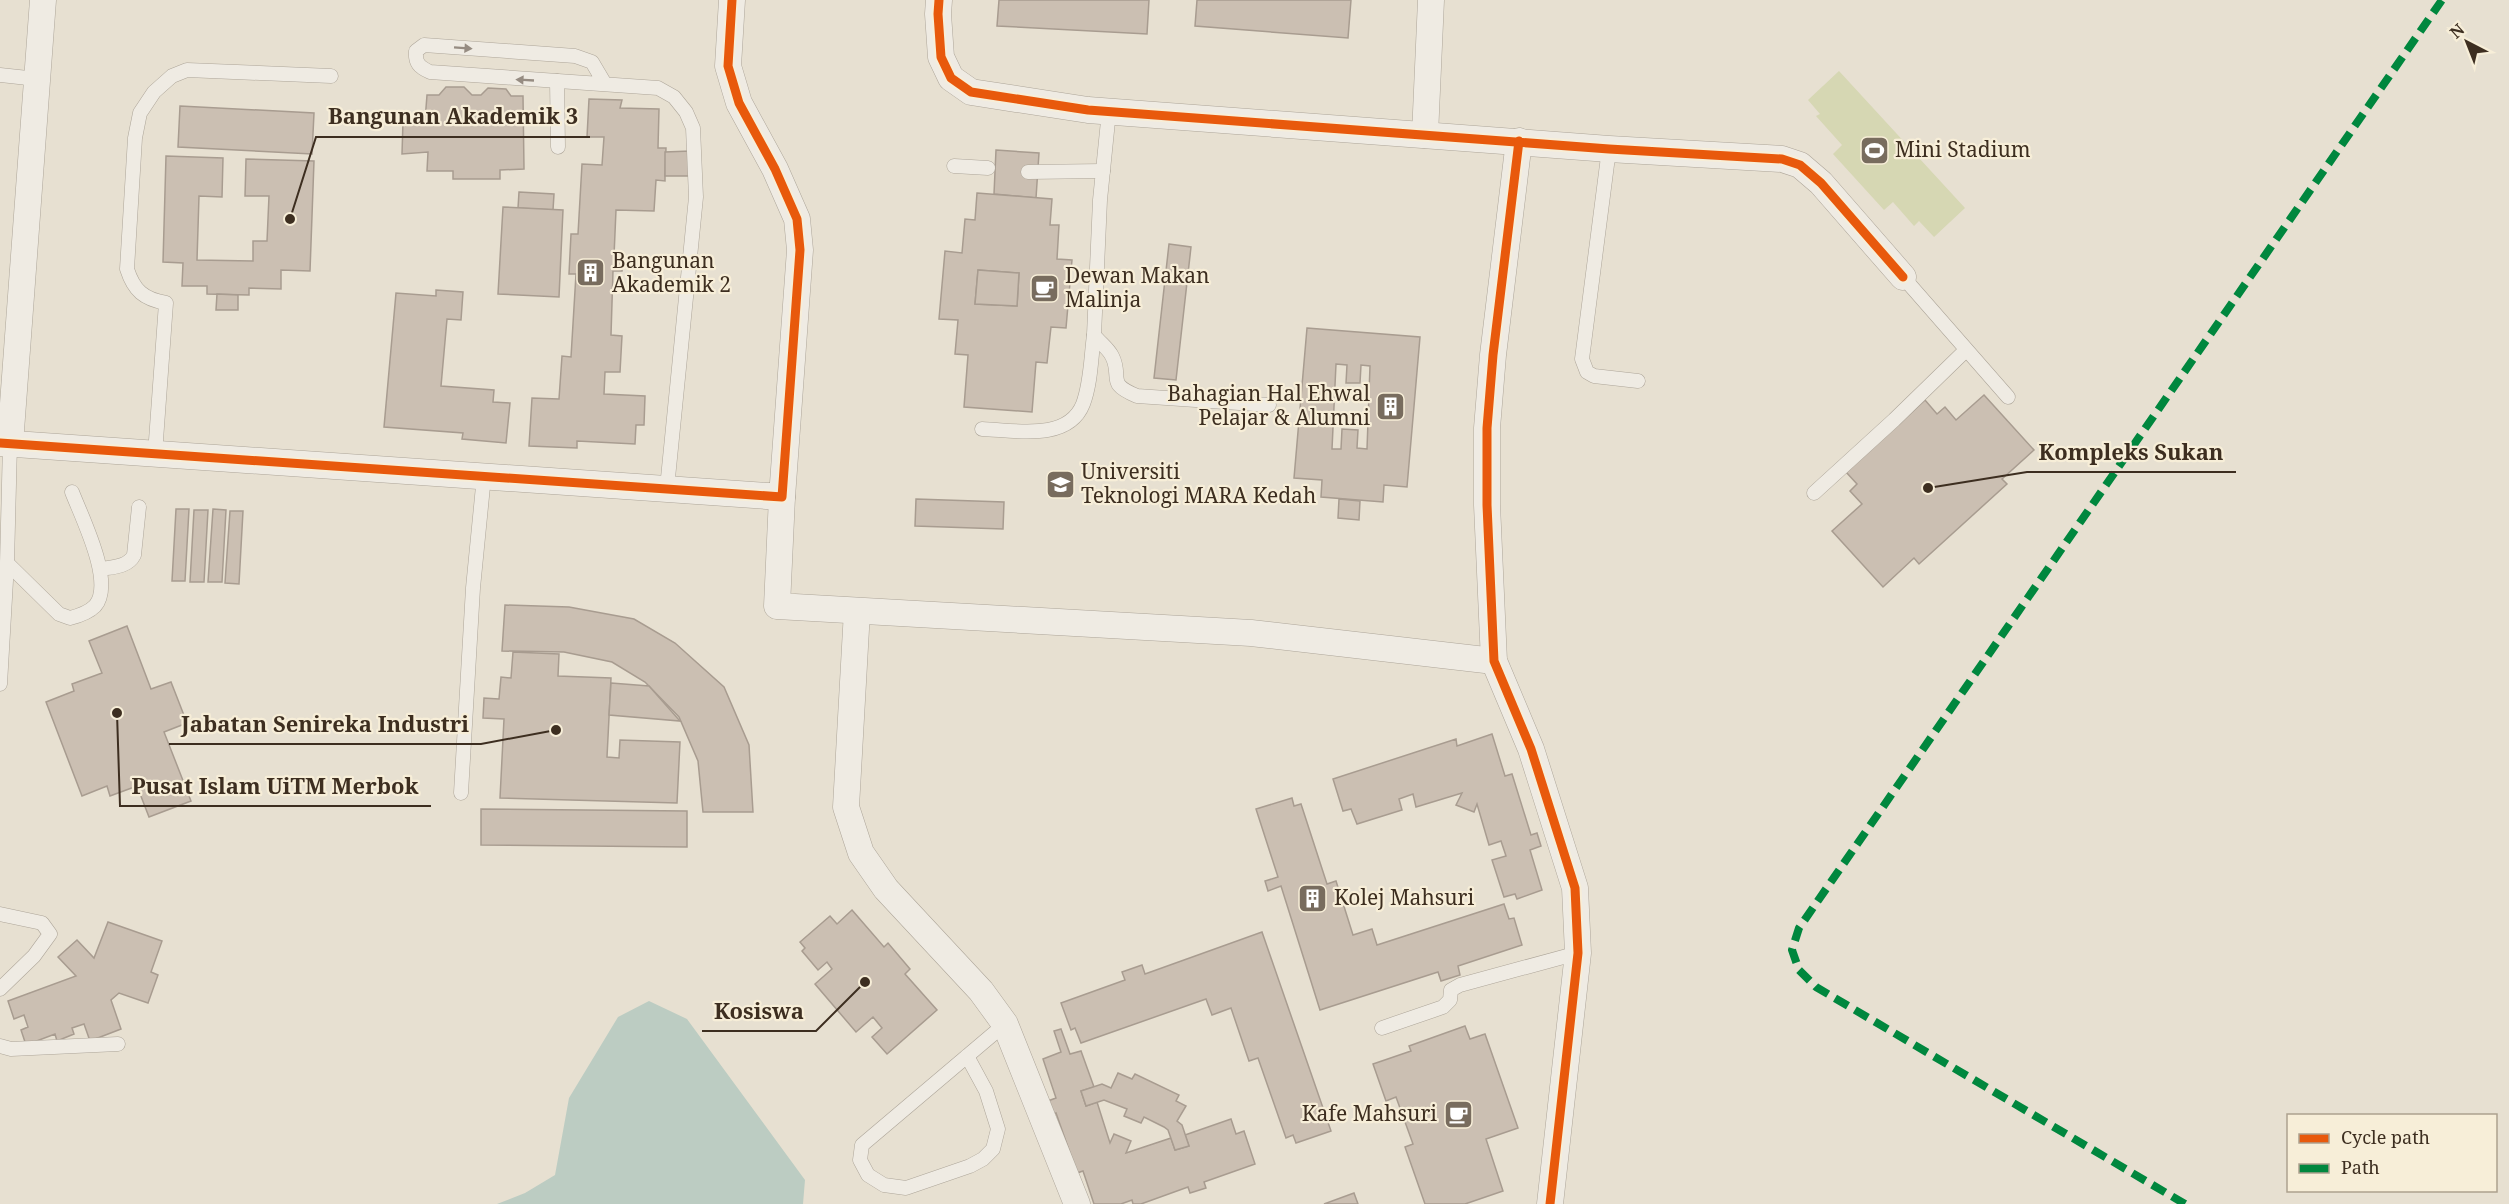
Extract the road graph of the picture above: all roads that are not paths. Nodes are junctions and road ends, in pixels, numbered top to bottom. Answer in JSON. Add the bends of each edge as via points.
{"nodes":[{"id":1,"x":43,"y":0,"type":"edge"},
{"id":2,"x":732,"y":0,"type":"edge"},
{"id":3,"x":939,"y":0,"type":"edge"},
{"id":4,"x":1431,"y":0,"type":"edge"},
{"id":5,"x":0,"y":75,"type":"edge"},
{"id":6,"x":331,"y":76,"type":"dead end"},
{"id":7,"x":37,"y":79,"type":"junction"},
{"id":8,"x":557,"y":81,"type":"junction"},
{"id":9,"x":605,"y":84,"type":"junction"},
{"id":10,"x":1109,"y":111,"type":"junction"},
{"id":11,"x":1425,"y":135,"type":"junction"},
{"id":12,"x":1519,"y":141,"type":"junction"},
{"id":13,"x":558,"y":147,"type":"dead end"},
{"id":14,"x":1609,"y":149,"type":"junction"},
{"id":15,"x":954,"y":166,"type":"dead end"},
{"id":16,"x":988,"y":168,"type":"dead end"},
{"id":17,"x":1103,"y":171,"type":"junction"},
{"id":18,"x":1028,"y":172,"type":"dead end"},
{"id":19,"x":1903,"y":277,"type":"joint"},
{"id":20,"x":1094,"y":335,"type":"junction"},
{"id":21,"x":1966,"y":350,"type":"junction"},
{"id":22,"x":1638,"y":381,"type":"dead end"},
{"id":23,"x":2008,"y":397,"type":"dead end"},
{"id":24,"x":1269,"y":405,"type":"dead end"},
{"id":25,"x":982,"y":429,"type":"dead end"},
{"id":26,"x":5,"y":443,"type":"edge"},
{"id":27,"x":155,"y":454,"type":"junction"},
{"id":28,"x":484,"y":476,"type":"junction"},
{"id":29,"x":667,"y":488,"type":"junction"},
{"id":30,"x":72,"y":492,"type":"dead end"},
{"id":31,"x":1814,"y":493,"type":"dead end"},
{"id":32,"x":782,"y":497,"type":"junction"},
{"id":33,"x":139,"y":507,"type":"dead end"},
{"id":34,"x":7,"y":562,"type":"junction"},
{"id":35,"x":101,"y":569,"type":"junction"},
{"id":36,"x":857,"y":611,"type":"junction"},
{"id":37,"x":1494,"y":661,"type":"junction"},
{"id":38,"x":0,"y":684,"type":"edge"},
{"id":39,"x":460,"y":794,"type":"dead end"},
{"id":40,"x":0,"y":914,"type":"edge"},
{"id":41,"x":1578,"y":953,"type":"junction"},
{"id":42,"x":0,"y":989,"type":"edge"},
{"id":43,"x":1005,"y":1024,"type":"junction"},
{"id":44,"x":1382,"y":1028,"type":"dead end"},
{"id":45,"x":118,"y":1044,"type":"dead end"},
{"id":46,"x":0,"y":1046,"type":"edge"},
{"id":47,"x":967,"y":1056,"type":"junction"},
{"id":48,"x":1077,"y":1204,"type":"edge"},
{"id":49,"x":1550,"y":1204,"type":"edge"}],
"edges":[{"from":1,"to":7,"type":"street"},
{"from":2,"to":32,"type":"street","via":[[728,66],[739,103],[775,168],[797,219],[800,250]]},
{"from":3,"to":10,"type":"street","via":[[941,57],[951,78],[971,92]]},
{"from":4,"to":11,"type":"street"},
{"from":5,"to":7,"type":"lane"},
{"from":6,"to":27,"type":"lane","via":[[187,69],[172,75],[140,113],[127,269],[141,295],[166,303]]},
{"from":7,"to":26,"type":"street"},
{"from":8,"to":9,"type":"lane"},
{"from":8,"to":9,"type":"lane","one_way":true,"via":[[430,72],[420,68],[415,60],[416,51],[424,45],[574,56],[592,62]]},
{"from":8,"to":13,"type":"lane"},
{"from":9,"to":29,"type":"lane","via":[[658,88],[674,97],[693,128],[696,197]]},
{"from":10,"to":11,"type":"street"},
{"from":10,"to":17,"type":"lane"},
{"from":11,"to":12,"type":"street"},
{"from":12,"to":14,"type":"street"},
{"from":12,"to":37,"type":"street","via":[[1492,355],[1487,428]]},
{"from":14,"to":19,"type":"street","via":[[1782,159],[1800,165],[1821,183]]},
{"from":14,"to":22,"type":"lane","via":[[1582,358],[1587,372],[1594,376]]},
{"from":15,"to":16,"type":"lane"},
{"from":17,"to":18,"type":"lane"},
{"from":17,"to":20,"type":"lane"},
{"from":19,"to":21,"type":"lane"},
{"from":20,"to":24,"type":"lane","via":[[1113,357],[1120,388],[1137,396]]},
{"from":20,"to":25,"type":"lane","via":[[1082,405],[1067,425],[1039,431]]},
{"from":21,"to":23,"type":"lane"},
{"from":21,"to":31,"type":"lane"},
{"from":26,"to":27,"type":"street"},
{"from":26,"to":34,"type":"lane"},
{"from":27,"to":28,"type":"street"},
{"from":28,"to":29,"type":"street"},
{"from":28,"to":39,"type":"lane"},
{"from":29,"to":32,"type":"street"},
{"from":30,"to":35,"type":"lane"},
{"from":32,"to":36,"type":"street","via":[[777,606]]},
{"from":33,"to":35,"type":"lane","via":[[132,560]]},
{"from":34,"to":35,"type":"lane","via":[[59,614],[70,618],[94,607],[100,597]]},
{"from":34,"to":38,"type":"lane"},
{"from":36,"to":37,"type":"street","via":[[1251,633]]},
{"from":36,"to":43,"type":"street","via":[[846,807],[861,853],[886,889],[981,991]]},
{"from":37,"to":41,"type":"street","via":[[1531,749],[1575,888]]},
{"from":40,"to":42,"type":"lane","via":[[42,923],[50,934]]},
{"from":41,"to":44,"type":"lane","via":[[1460,985],[1451,990],[1450,1000],[1443,1007]]},
{"from":41,"to":49,"type":"street"},
{"from":43,"to":47,"type":"lane"},
{"from":43,"to":48,"type":"street"},
{"from":45,"to":46,"type":"lane","via":[[11,1049]]},
{"from":47,"to":47,"type":"lane","via":[[862,1145],[860,1160],[868,1175],[884,1185],[906,1188],[970,1166],[993,1149],[998,1130],[986,1091]]}]}
